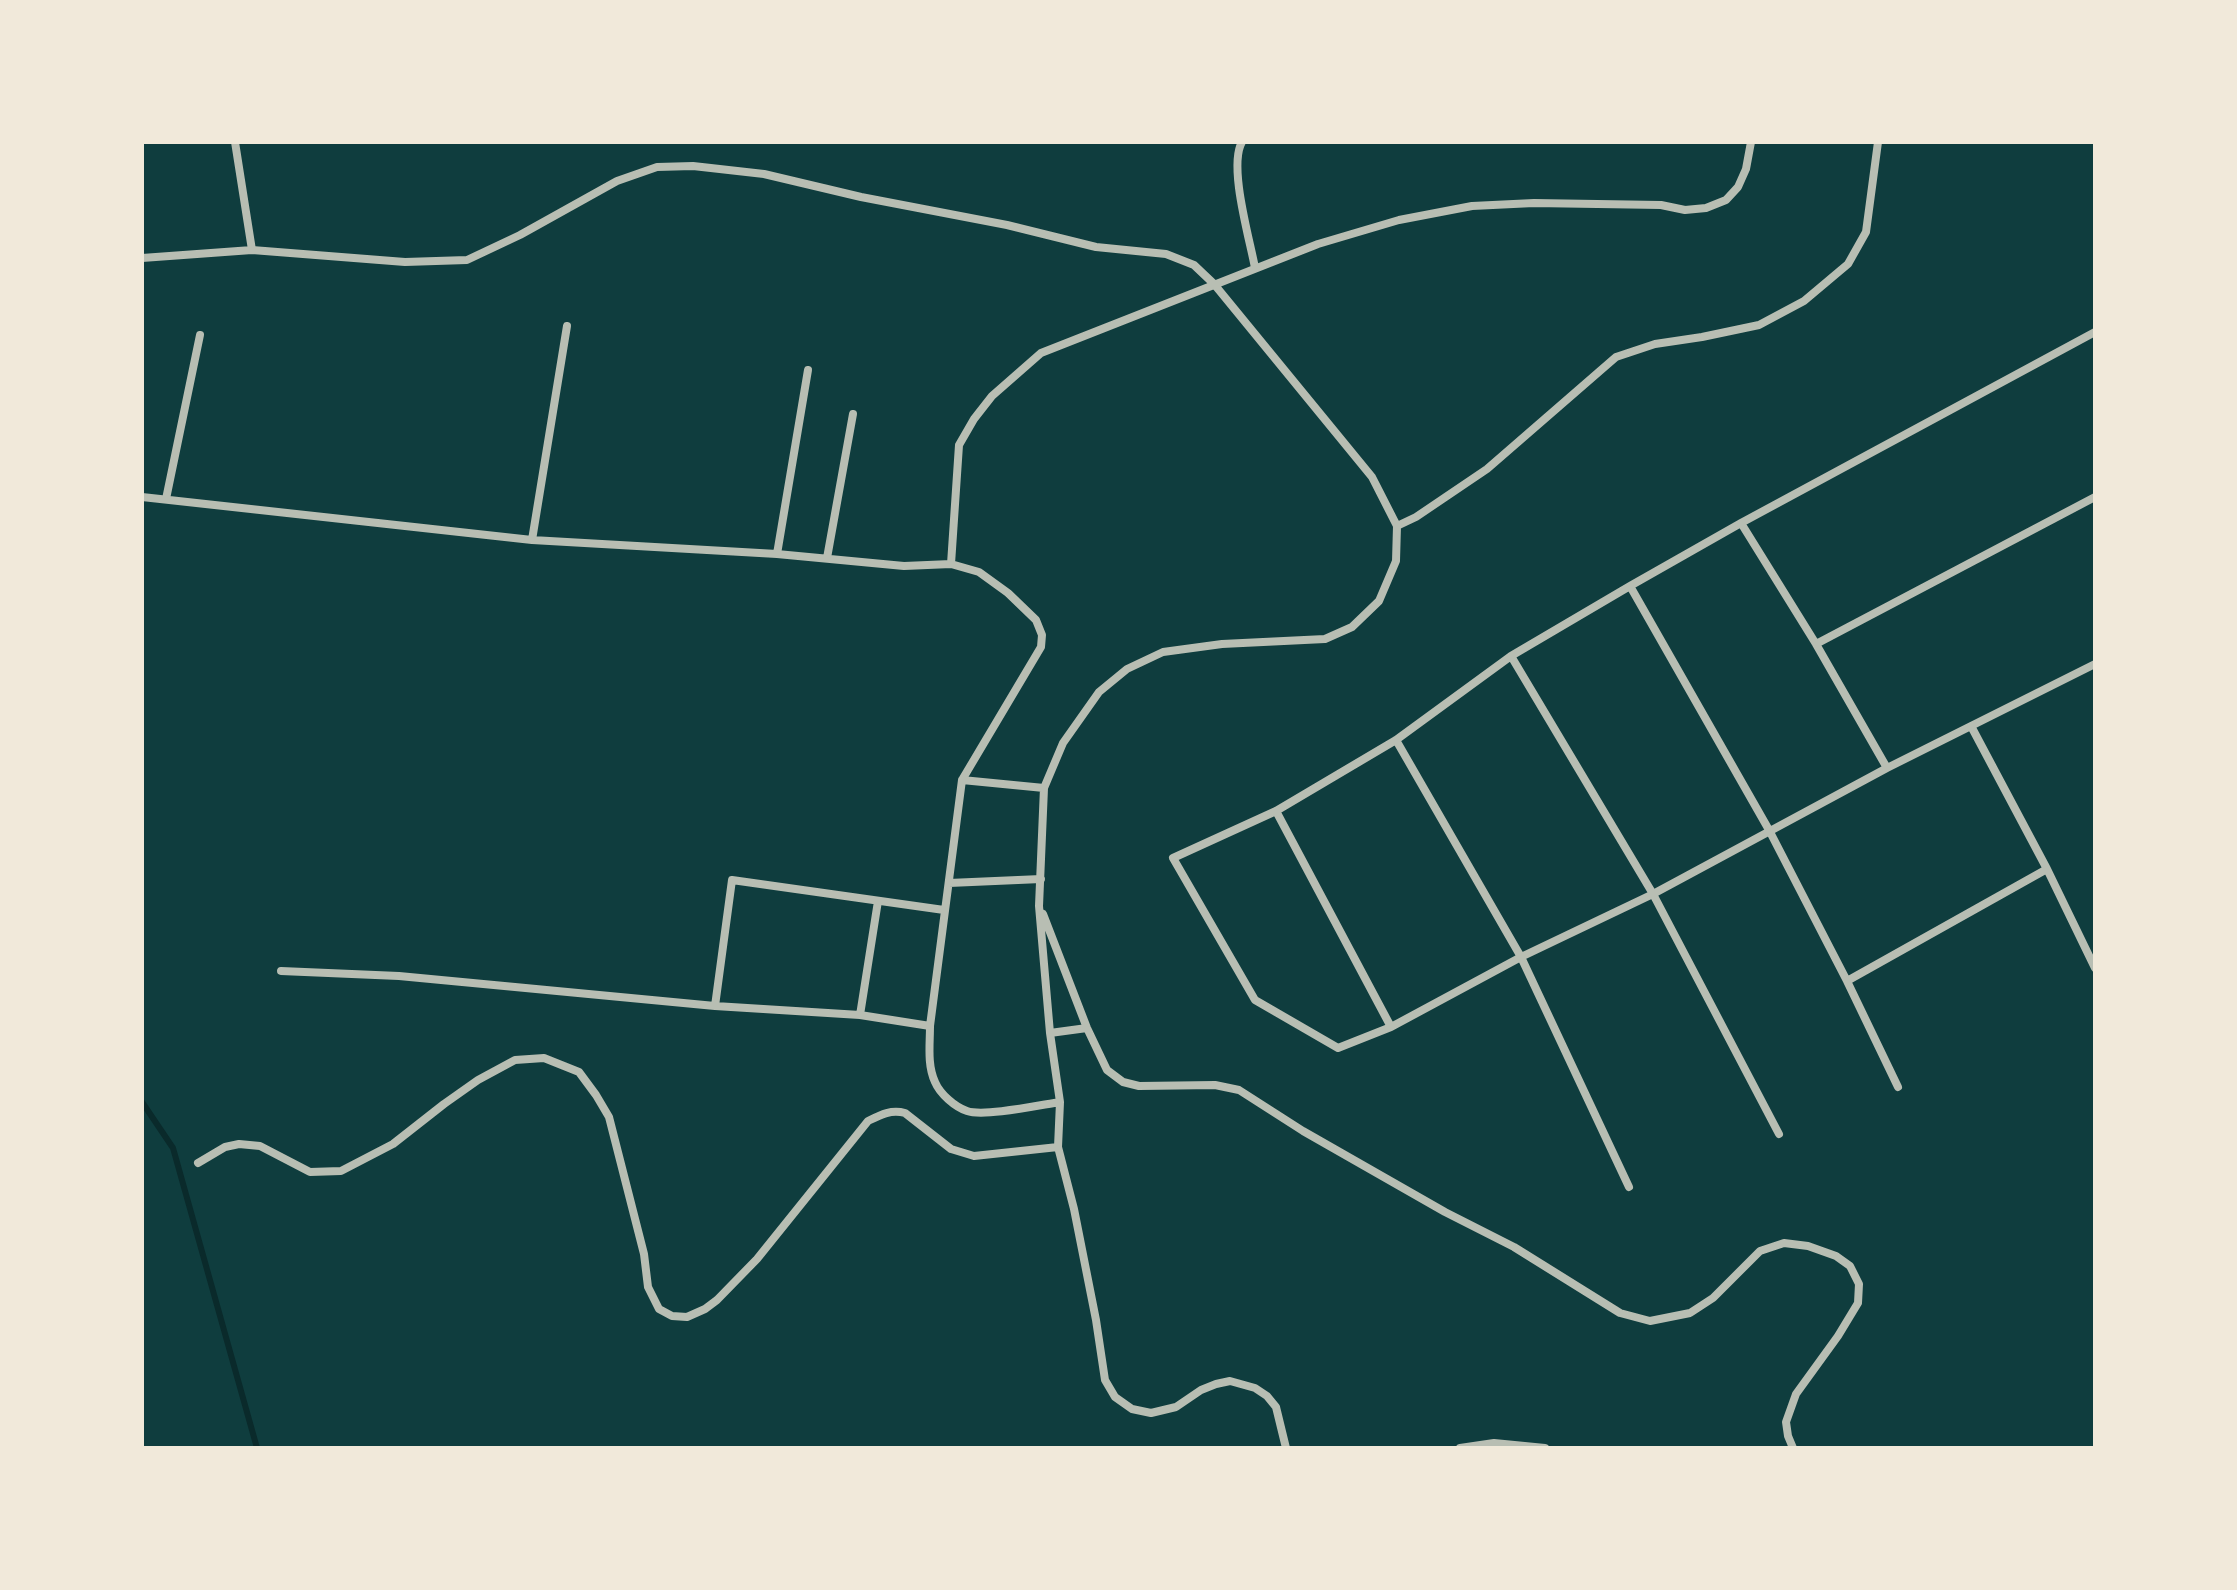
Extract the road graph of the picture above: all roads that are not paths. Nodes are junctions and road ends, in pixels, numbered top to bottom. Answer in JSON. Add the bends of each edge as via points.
{"nodes":[{"id":1,"x":235,"y":142,"type":"edge"},
{"id":2,"x":1242,"y":142,"type":"edge"},
{"id":3,"x":1751,"y":142,"type":"edge"},
{"id":4,"x":1878,"y":142,"type":"edge"},
{"id":5,"x":252,"y":250,"type":"junction"},
{"id":6,"x":142,"y":258,"type":"edge"},
{"id":7,"x":1255,"y":268,"type":"junction"},
{"id":8,"x":1214,"y":284,"type":"junction"},
{"id":9,"x":567,"y":326,"type":"dead end"},
{"id":10,"x":2095,"y":332,"type":"edge"},
{"id":11,"x":200,"y":335,"type":"dead end"},
{"id":12,"x":808,"y":370,"type":"dead end"},
{"id":13,"x":853,"y":414,"type":"dead end"},
{"id":14,"x":142,"y":497,"type":"edge"},
{"id":15,"x":2095,"y":497,"type":"edge"},
{"id":16,"x":166,"y":499,"type":"junction"},
{"id":17,"x":1741,"y":523,"type":"junction"},
{"id":18,"x":1397,"y":526,"type":"junction"},
{"id":19,"x":532,"y":540,"type":"junction"},
{"id":20,"x":777,"y":554,"type":"junction"},
{"id":21,"x":827,"y":558,"type":"junction"},
{"id":22,"x":951,"y":564,"type":"junction"},
{"id":23,"x":1630,"y":586,"type":"junction"},
{"id":24,"x":1816,"y":644,"type":"junction"},
{"id":25,"x":1511,"y":656,"type":"junction"},
{"id":26,"x":2095,"y":664,"type":"edge"},
{"id":27,"x":1971,"y":726,"type":"junction"},
{"id":28,"x":1396,"y":740,"type":"junction"},
{"id":29,"x":1887,"y":768,"type":"junction"},
{"id":30,"x":962,"y":780,"type":"junction"},
{"id":31,"x":1044,"y":788,"type":"junction"},
{"id":32,"x":1276,"y":811,"type":"junction"},
{"id":33,"x":1769,"y":830,"type":"junction"},
{"id":34,"x":2047,"y":869,"type":"junction"},
{"id":35,"x":1041,"y":879,"type":"junction"},
{"id":36,"x":949,"y":883,"type":"junction"},
{"id":37,"x":1653,"y":894,"type":"junction"},
{"id":38,"x":878,"y":901,"type":"junction"},
{"id":39,"x":1039,"y":906,"type":"junction"},
{"id":40,"x":944,"y":910,"type":"junction"},
{"id":41,"x":1521,"y":957,"type":"junction"},
{"id":42,"x":2095,"y":968,"type":"edge"},
{"id":43,"x":281,"y":971,"type":"dead end"},
{"id":44,"x":1847,"y":981,"type":"junction"},
{"id":45,"x":715,"y":1006,"type":"junction"},
{"id":46,"x":860,"y":1015,"type":"junction"},
{"id":47,"x":930,"y":1026,"type":"junction"},
{"id":48,"x":1391,"y":1027,"type":"junction"},
{"id":49,"x":1087,"y":1028,"type":"junction"},
{"id":50,"x":1050,"y":1033,"type":"junction"},
{"id":51,"x":1898,"y":1087,"type":"dead end"},
{"id":52,"x":1060,"y":1102,"type":"junction"},
{"id":53,"x":1779,"y":1134,"type":"dead end"},
{"id":54,"x":1058,"y":1147,"type":"junction"},
{"id":55,"x":198,"y":1163,"type":"dead end"},
{"id":56,"x":1629,"y":1187,"type":"dead end"},
{"id":57,"x":1286,"y":1448,"type":"edge"},
{"id":58,"x":1460,"y":1448,"type":"edge"},
{"id":59,"x":1545,"y":1448,"type":"edge"},
{"id":60,"x":1793,"y":1448,"type":"edge"}],
"edges":[{"from":1,"to":5,"type":"street"},
{"from":2,"to":7,"type":"street","via":[[1236,163]]},
{"from":3,"to":7,"type":"street","via":[[1738,187],[1726,200],[1706,208],[1472,206],[1399,220]]},
{"from":4,"to":18,"type":"street","via":[[1866,232],[1848,264],[1804,301],[1759,325],[1655,344],[1616,357],[1487,469]]},
{"from":5,"to":6,"type":"street"},
{"from":5,"to":8,"type":"street","via":[[405,262],[467,260],[617,181],[657,167],[693,166],[764,174],[1096,247],[1166,254],[1194,265]]},
{"from":7,"to":8,"type":"street"},
{"from":8,"to":18,"type":"street","via":[[1372,477]]},
{"from":8,"to":22,"type":"street","via":[[1041,353],[992,396],[959,445]]},
{"from":9,"to":19,"type":"street"},
{"from":10,"to":17,"type":"street"},
{"from":11,"to":16,"type":"street"},
{"from":12,"to":20,"type":"street"},
{"from":13,"to":21,"type":"street"},
{"from":14,"to":16,"type":"street"},
{"from":15,"to":24,"type":"street"},
{"from":16,"to":19,"type":"street"},
{"from":17,"to":23,"type":"street"},
{"from":17,"to":24,"type":"street"},
{"from":18,"to":31,"type":"street","via":[[1396,561],[1379,601],[1352,627],[1325,639],[1163,652],[1127,669],[1099,692],[1063,743]]},
{"from":19,"to":20,"type":"street"},
{"from":20,"to":21,"type":"street"},
{"from":21,"to":22,"type":"street","via":[[904,566]]},
{"from":22,"to":30,"type":"street","via":[[979,572],[1008,593],[1036,620],[1042,635],[1041,647]]},
{"from":23,"to":25,"type":"street"},
{"from":23,"to":33,"type":"street"},
{"from":24,"to":29,"type":"street"},
{"from":25,"to":28,"type":"street"},
{"from":25,"to":37,"type":"street"},
{"from":26,"to":27,"type":"street"},
{"from":27,"to":29,"type":"street"},
{"from":27,"to":34,"type":"street"},
{"from":28,"to":32,"type":"street"},
{"from":28,"to":41,"type":"street"},
{"from":29,"to":33,"type":"street"},
{"from":30,"to":31,"type":"street"},
{"from":30,"to":36,"type":"street"},
{"from":31,"to":35,"type":"street"},
{"from":32,"to":48,"type":"street"},
{"from":32,"to":48,"type":"street","via":[[1173,858],[1255,1000],[1338,1048]]},
{"from":33,"to":37,"type":"street"},
{"from":33,"to":44,"type":"street"},
{"from":34,"to":42,"type":"street"},
{"from":34,"to":44,"type":"street"},
{"from":35,"to":36,"type":"street"},
{"from":35,"to":39,"type":"street"},
{"from":36,"to":40,"type":"street"},
{"from":37,"to":41,"type":"street"},
{"from":37,"to":53,"type":"street"},
{"from":38,"to":40,"type":"street"},
{"from":38,"to":45,"type":"street","via":[[732,880]]},
{"from":38,"to":46,"type":"street"},
{"from":39,"to":49,"type":"street"},
{"from":39,"to":50,"type":"street"},
{"from":40,"to":47,"type":"street"},
{"from":41,"to":48,"type":"street"},
{"from":41,"to":56,"type":"street"},
{"from":43,"to":45,"type":"street","via":[[399,976]]},
{"from":44,"to":51,"type":"street"},
{"from":45,"to":46,"type":"street"},
{"from":46,"to":47,"type":"street"},
{"from":47,"to":52,"type":"street","via":[[934,1081],[968,1112]]},
{"from":49,"to":50,"type":"street"},
{"from":49,"to":60,"type":"street","via":[[1107,1070],[1123,1082],[1239,1090],[1620,1313],[1650,1321],[1690,1313],[1713,1298],[1760,1251],[1784,1243],[1836,1256],[1850,1266],[1859,1284],[1858,1303],[1796,1394],[1786,1422]]},
{"from":50,"to":52,"type":"street"},
{"from":52,"to":54,"type":"street"},
{"from":54,"to":55,"type":"street","via":[[974,1156],[951,1149],[905,1113],[878,1116],[868,1121],[757,1259],[717,1300],[687,1317],[659,1309],[648,1287],[609,1117],[579,1072],[544,1058],[515,1060],[478,1080],[393,1144],[341,1171],[310,1172],[260,1146],[239,1144]]},
{"from":54,"to":57,"type":"street","via":[[1105,1380],[1115,1397],[1132,1409],[1151,1413],[1176,1407],[1216,1384],[1230,1381],[1255,1388],[1276,1407]]},
{"from":58,"to":59,"type":"street","via":[[1494,1443]]}]}
